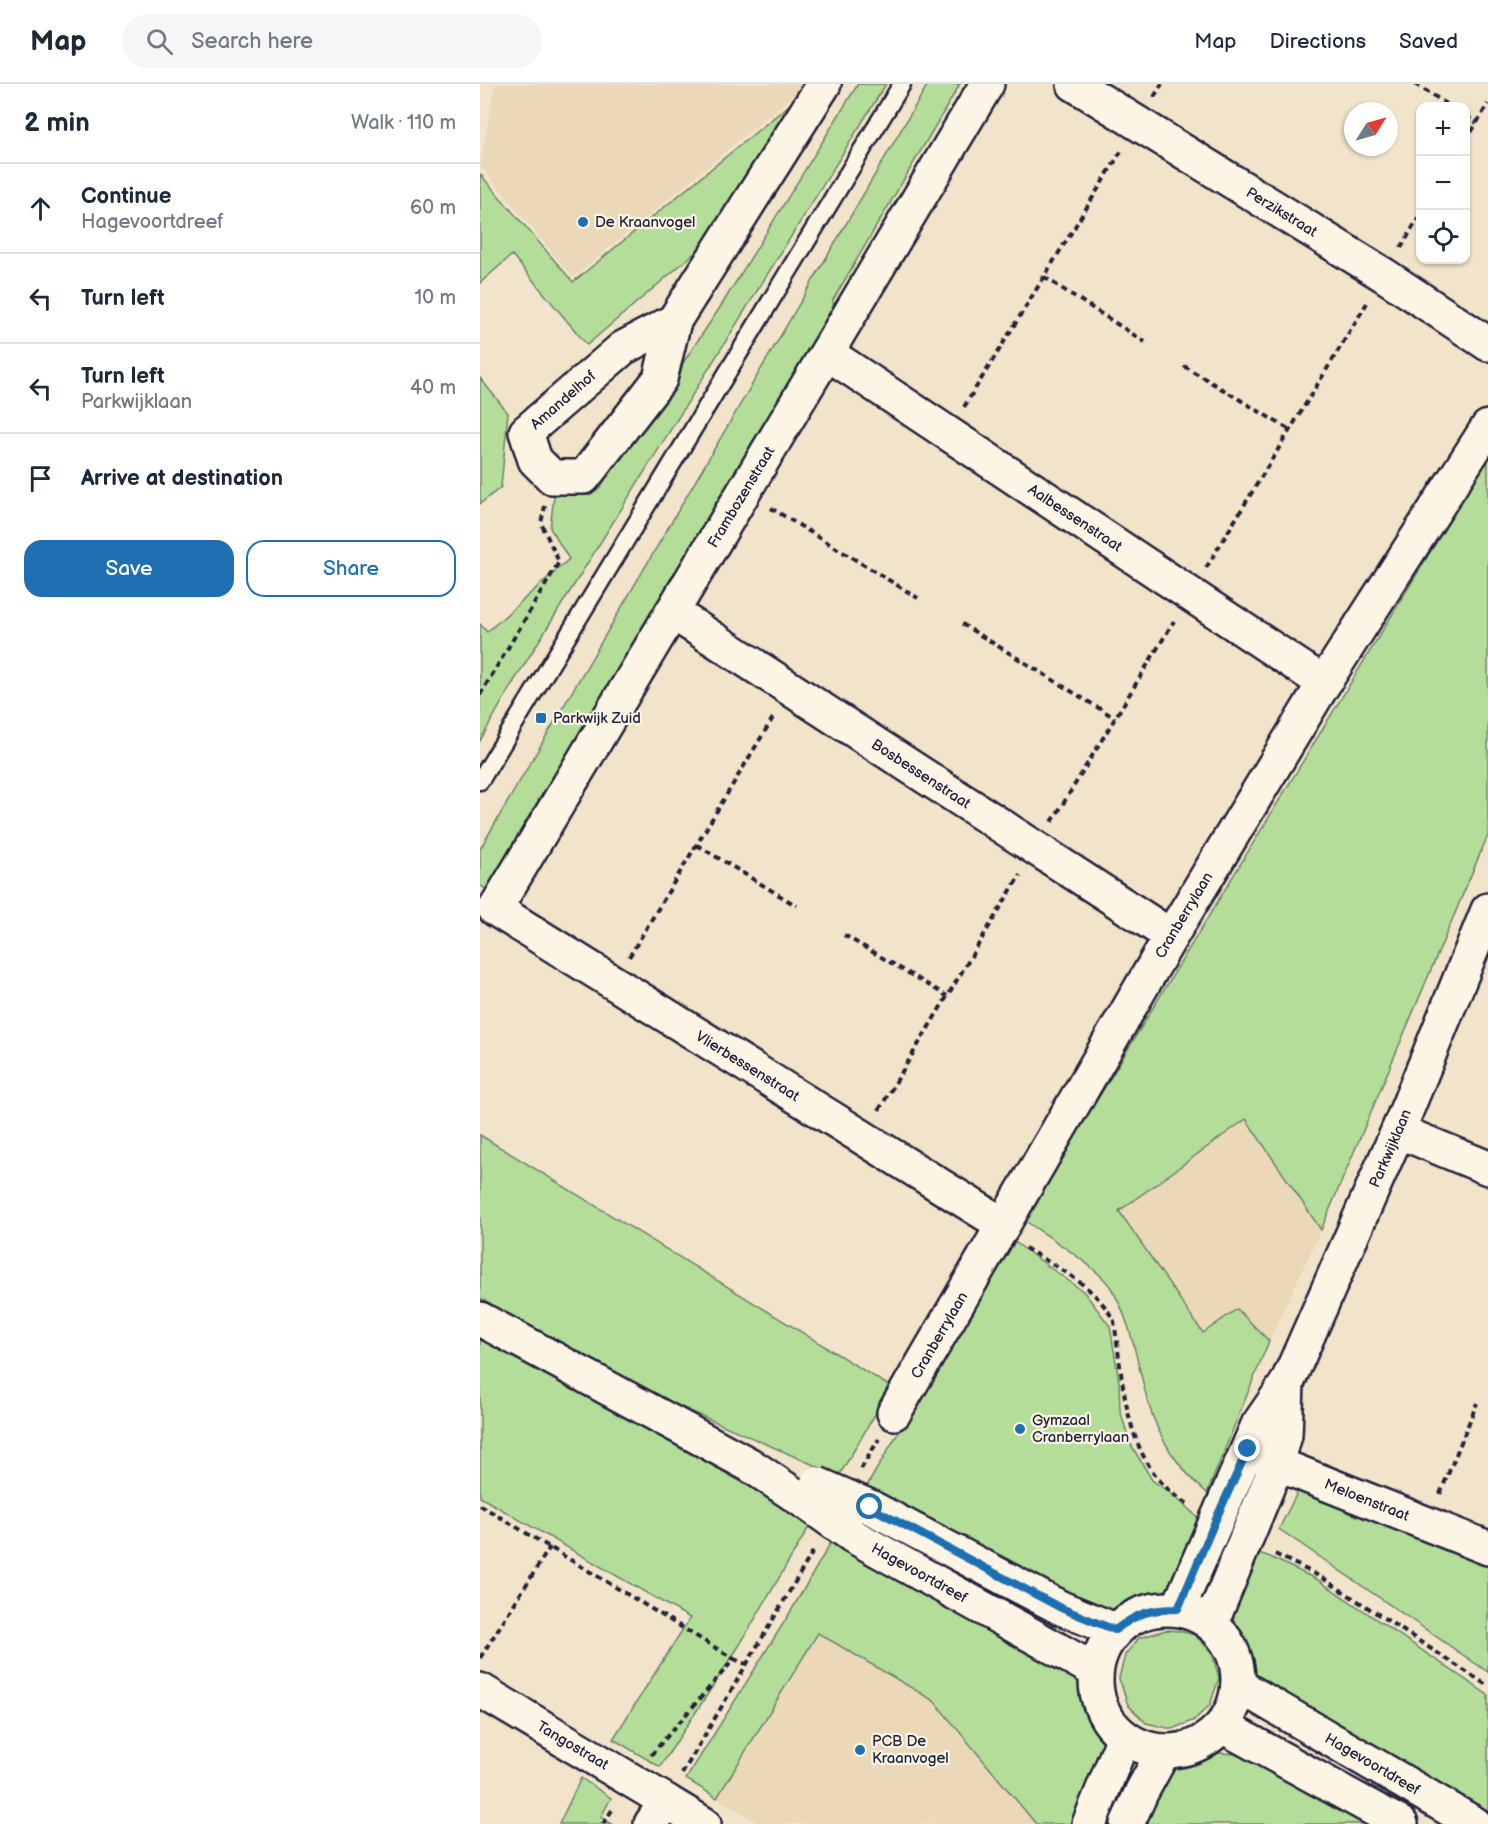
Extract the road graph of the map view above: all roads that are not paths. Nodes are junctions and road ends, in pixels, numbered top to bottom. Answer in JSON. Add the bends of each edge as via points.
{"nodes":[{"id":1,"x":824,"y":84,"type":"edge"},
{"id":2,"x":902,"y":84,"type":"edge"},
{"id":3,"x":987,"y":84,"type":"edge"},
{"id":4,"x":1074,"y":84,"type":"edge"},
{"id":5,"x":674,"y":321,"type":"junction"},
{"id":6,"x":1488,"y":344,"type":"edge"},
{"id":7,"x":827,"y":353,"type":"junction"},
{"id":8,"x":1488,"y":427,"type":"edge"},
{"id":9,"x":672,"y":612,"type":"junction"},
{"id":10,"x":1324,"y":682,"type":"junction"},
{"id":11,"x":480,"y":781,"type":"edge"},
{"id":12,"x":495,"y":909,"type":"joint"},
{"id":13,"x":1488,"y":910,"type":"edge"},
{"id":14,"x":1172,"y":936,"type":"junction"},
{"id":15,"x":1398,"y":1131,"type":"junction"},
{"id":16,"x":1488,"y":1168,"type":"edge"},
{"id":17,"x":1002,"y":1224,"type":"junction"},
{"id":18,"x":480,"y":1319,"type":"edge"},
{"id":19,"x":1287,"y":1383,"type":"junction"},
{"id":20,"x":894,"y":1413,"type":"dead end"},
{"id":21,"x":1248,"y":1449,"type":"junction"},
{"id":22,"x":1277,"y":1464,"type":"junction"},
{"id":23,"x":811,"y":1493,"type":"junction"},
{"id":24,"x":1488,"y":1548,"type":"edge"},
{"id":25,"x":1178,"y":1609,"type":"junction"},
{"id":26,"x":1211,"y":1624,"type":"junction"},
{"id":27,"x":1115,"y":1630,"type":"junction"},
{"id":28,"x":1096,"y":1671,"type":"junction"},
{"id":29,"x":1238,"y":1685,"type":"junction"},
{"id":30,"x":480,"y":1690,"type":"edge"},
{"id":31,"x":1222,"y":1726,"type":"junction"},
{"id":32,"x":1124,"y":1737,"type":"junction"},
{"id":33,"x":1164,"y":1751,"type":"junction"},
{"id":34,"x":659,"y":1812,"type":"edge"},
{"id":35,"x":704,"y":1824,"type":"edge"},
{"id":36,"x":1089,"y":1824,"type":"edge"},
{"id":37,"x":1127,"y":1824,"type":"edge"},
{"id":38,"x":1401,"y":1824,"type":"edge"},
{"id":39,"x":1475,"y":1824,"type":"edge"}],
"edges":[{"from":1,"to":5,"type":"street","name":"Amandelhof"},
{"from":2,"to":11,"type":"lane"},
{"from":3,"to":7,"type":"street","name":"Frambozenstraat"},
{"from":4,"to":6,"type":"street","name":"Perzikstraat","via":[[1384,275]]},
{"from":5,"to":5,"type":"street","name":"Amandelhof","via":[[660,379],[584,477],[552,477],[535,460],[526,432],[623,348]]},
{"from":7,"to":9,"type":"street","name":"Frambozenstraat"},
{"from":7,"to":10,"type":"street","name":"Aalbessenstraat"},
{"from":8,"to":10,"type":"street","name":"Cranberrylaan"},
{"from":9,"to":12,"type":"street","name":"Frambozenstraat"},
{"from":9,"to":14,"type":"street","name":"Bosbessenstraat"},
{"from":10,"to":14,"type":"street","name":"Cranberrylaan"},
{"from":12,"to":17,"type":"street","name":"Vlierbessenstraat"},
{"from":13,"to":15,"type":"street","name":"Parkwijklaan"},
{"from":14,"to":17,"type":"street","name":"Cranberrylaan"},
{"from":15,"to":16,"type":"street"},
{"from":15,"to":19,"type":"street","name":"Parkwijklaan"},
{"from":17,"to":20,"type":"street","name":"Cranberrylaan"},
{"from":18,"to":23,"type":"street","name":"Hagevoortdreef","via":[[750,1465]]},
{"from":19,"to":21,"type":"street","name":"Parkwijklaan","via":[[1258,1425]]},
{"from":19,"to":22,"type":"street","name":"Parkwijklaan","via":[[1285,1435]]},
{"from":21,"to":22,"type":"street","name":"Meloenstraat"},
{"from":21,"to":25,"type":"street","name":"Parkwijklaan"},
{"from":22,"to":24,"type":"street","name":"Meloenstraat"},
{"from":22,"to":26,"type":"street","name":"Parkwijklaan"},
{"from":23,"to":27,"type":"street","name":"Hagevoortdreef","bridge":true,"via":[[870,1507],[1061,1608]]},
{"from":23,"to":28,"type":"street","name":"Hagevoortdreef","bridge":true,"via":[[853,1536]]},
{"from":25,"to":26,"type":"street"},
{"from":25,"to":27,"type":"street","via":[[1155,1609]]},
{"from":26,"to":29,"type":"street","via":[[1227,1641],[1236,1662]]},
{"from":27,"to":28,"type":"street","via":[[1102,1649]]},
{"from":28,"to":32,"type":"street","via":[[1097,1696],[1107,1718]]},
{"from":29,"to":31,"type":"street","via":[[1233,1707]]},
{"from":29,"to":39,"type":"street","name":"Hagevoortdreef"},
{"from":30,"to":34,"type":"street","name":"Tangostraat","via":[[630,1780]]},
{"from":31,"to":33,"type":"street","via":[[1196,1745]]},
{"from":31,"to":38,"type":"street"},
{"from":32,"to":33,"type":"street","via":[[1143,1747]]},
{"from":32,"to":36,"type":"street"},
{"from":33,"to":37,"type":"street"},
{"from":34,"to":35,"type":"street","name":"Tangostraat"}]}
